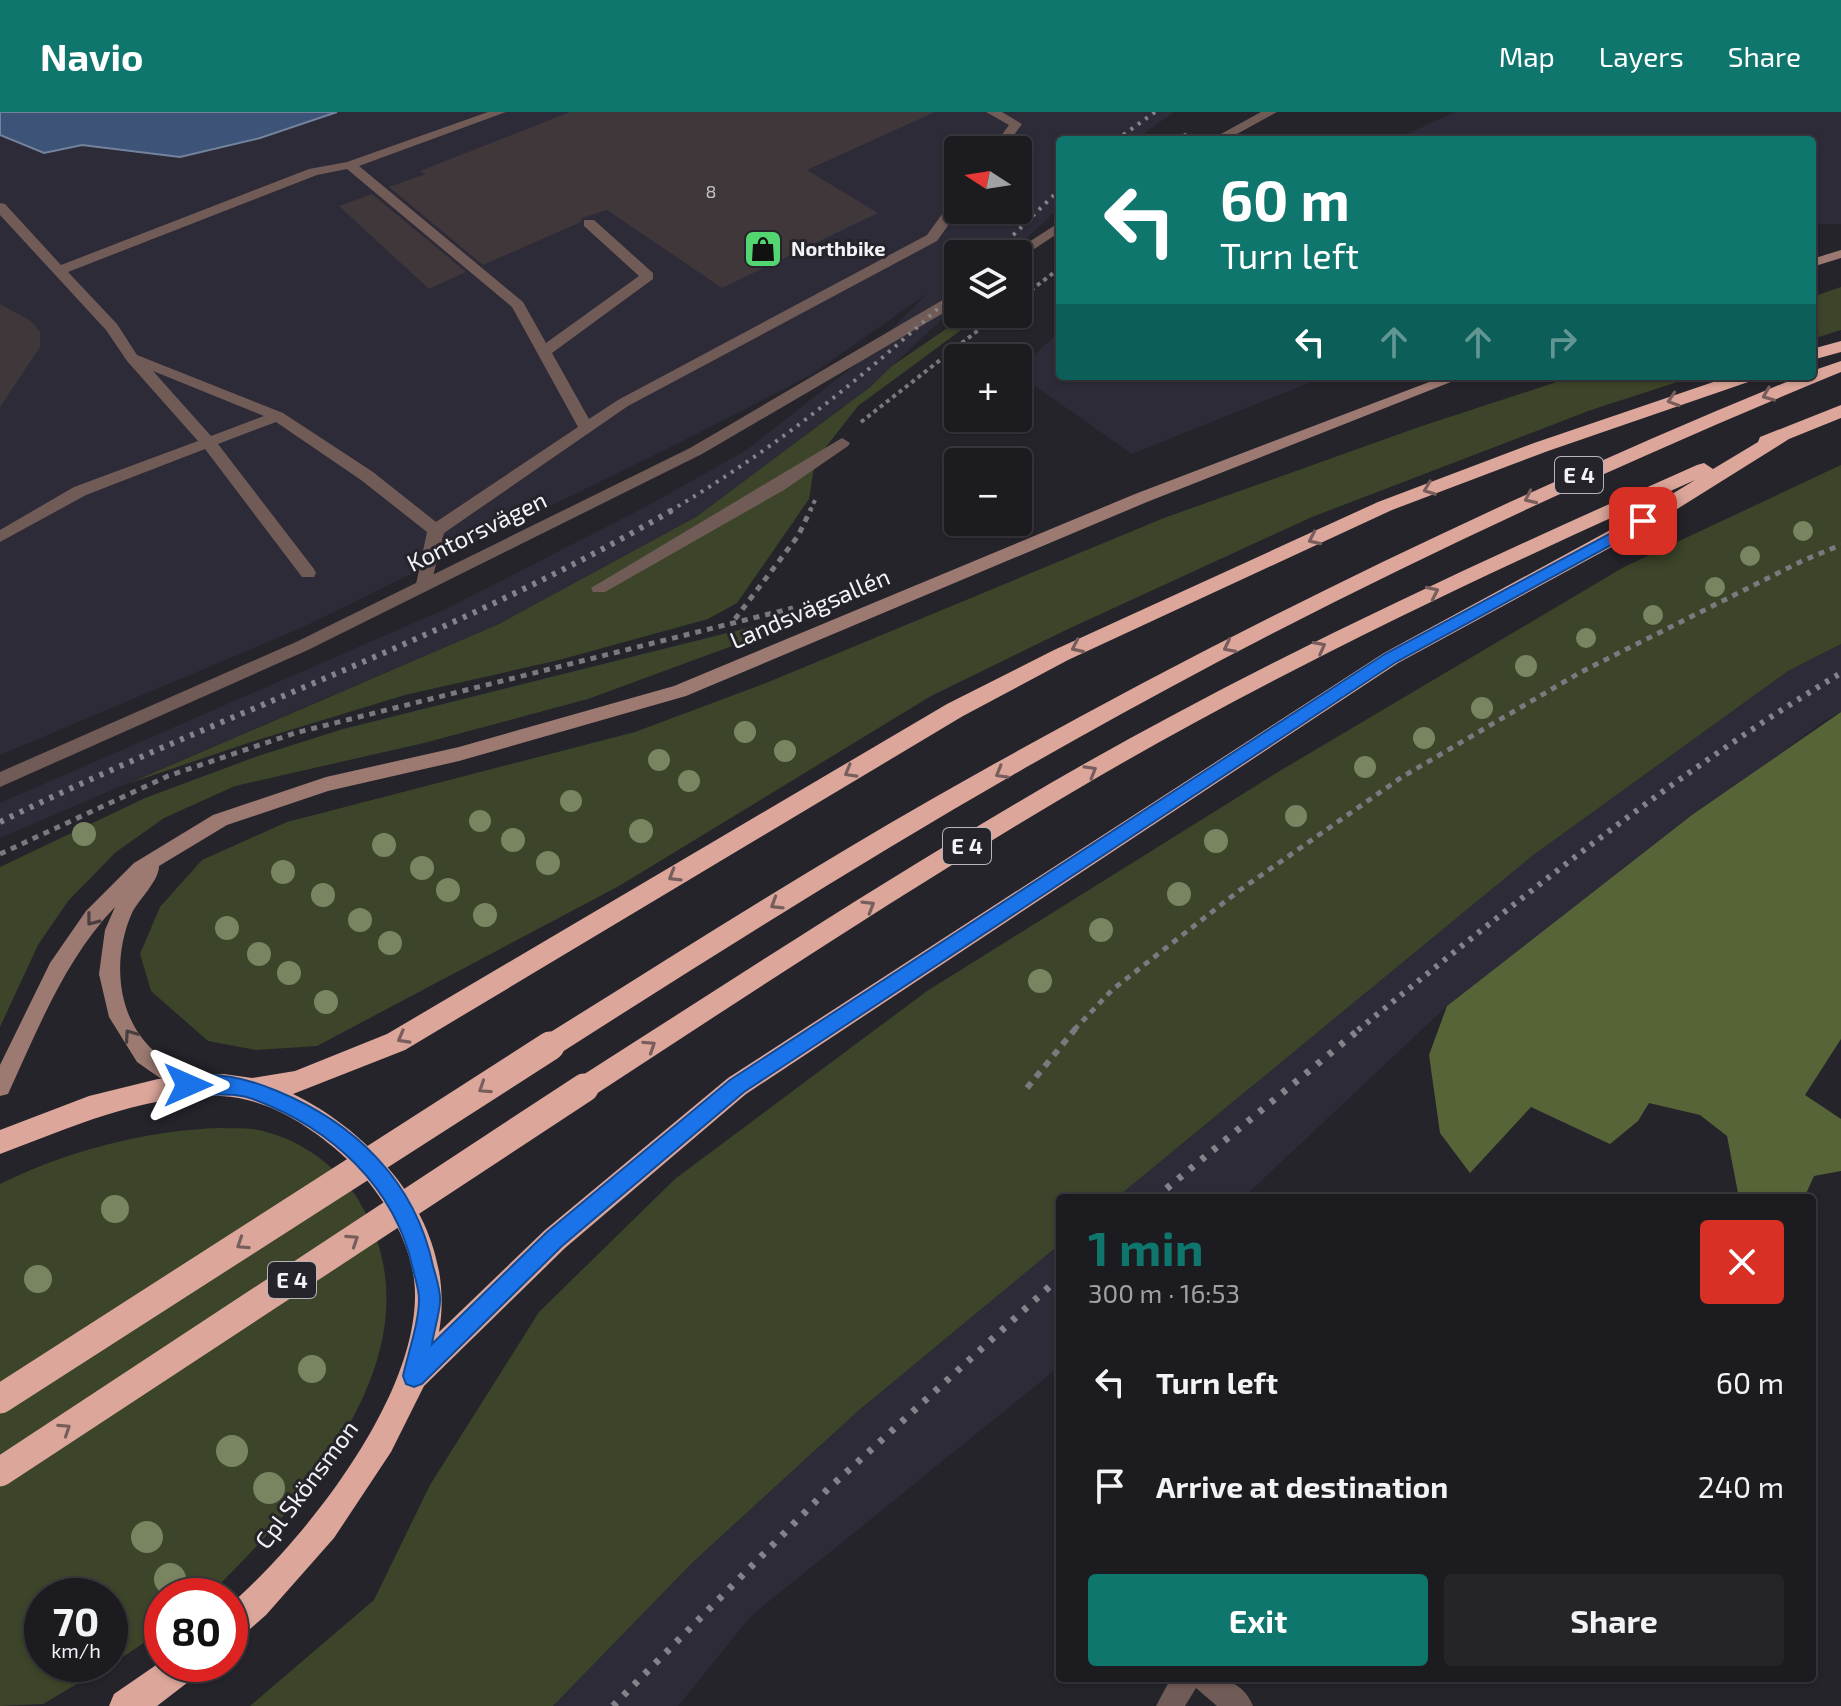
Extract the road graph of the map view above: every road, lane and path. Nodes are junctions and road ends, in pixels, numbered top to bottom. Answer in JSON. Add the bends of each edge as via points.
{"nodes":[{"id":1,"x":500,"y":112,"type":"edge"},
{"id":2,"x":992,"y":112,"type":"edge"},
{"id":3,"x":1271,"y":112,"type":"edge"},
{"id":4,"x":1007,"y":136,"type":"edge"},
{"id":5,"x":1224,"y":136,"type":"edge"},
{"id":6,"x":350,"y":165,"type":"junction"},
{"id":7,"x":0,"y":207,"type":"edge"},
{"id":8,"x":944,"y":221,"type":"edge"},
{"id":9,"x":589,"y":223,"type":"dead end"},
{"id":10,"x":1056,"y":229,"type":"edge"},
{"id":11,"x":1032,"y":244,"type":"edge"},
{"id":12,"x":1841,"y":254,"type":"edge"},
{"id":13,"x":1816,"y":262,"type":"edge"},
{"id":14,"x":60,"y":270,"type":"junction"},
{"id":15,"x":1056,"y":271,"type":"edge"},
{"id":16,"x":1032,"y":289,"type":"edge"},
{"id":17,"x":944,"y":305,"type":"edge"},
{"id":18,"x":981,"y":328,"type":"edge"},
{"id":19,"x":1841,"y":346,"type":"edge"},
{"id":20,"x":544,"y":352,"type":"junction"},
{"id":21,"x":1816,"y":354,"type":"edge"},
{"id":22,"x":132,"y":358,"type":"junction"},
{"id":23,"x":1841,"y":366,"type":"edge"},
{"id":24,"x":1816,"y":376,"type":"edge"},
{"id":25,"x":1449,"y":380,"type":"edge"},
{"id":26,"x":1735,"y":380,"type":"edge"},
{"id":27,"x":1806,"y":380,"type":"edge"},
{"id":28,"x":1841,"y":411,"type":"edge"},
{"id":29,"x":278,"y":416,"type":"junction"},
{"id":30,"x":586,"y":428,"type":"junction"},
{"id":31,"x":1782,"y":435,"type":"junction"},
{"id":32,"x":208,"y":442,"type":"junction"},
{"id":33,"x":842,"y":443,"type":"junction"},
{"id":34,"x":436,"y":530,"type":"junction"},
{"id":35,"x":0,"y":537,"type":"edge"},
{"id":36,"x":1841,"y":545,"type":"edge"},
{"id":37,"x":308,"y":573,"type":"dead end"},
{"id":38,"x":424,"y":584,"type":"junction"},
{"id":39,"x":599,"y":588,"type":"dead end"},
{"id":40,"x":794,"y":607,"type":"dead end"},
{"id":41,"x":734,"y":620,"type":"junction"},
{"id":42,"x":0,"y":780,"type":"edge"},
{"id":43,"x":169,"y":848,"type":"junction"},
{"id":44,"x":0,"y":854,"type":"edge"},
{"id":45,"x":188,"y":1085,"type":"junction"},
{"id":46,"x":0,"y":1087,"type":"edge"},
{"id":47,"x":1027,"y":1088,"type":"dead end"},
{"id":48,"x":252,"y":1089,"type":"junction"},
{"id":49,"x":0,"y":1142,"type":"edge"},
{"id":50,"x":414,"y":1376,"type":"junction"},
{"id":51,"x":0,"y":1399,"type":"edge"},
{"id":52,"x":0,"y":1472,"type":"edge"},
{"id":53,"x":248,"y":1607,"type":"edge"},
{"id":54,"x":163,"y":1682,"type":"edge"},
{"id":55,"x":1184,"y":1682,"type":"edge"},
{"id":56,"x":1210,"y":1682,"type":"edge"},
{"id":57,"x":126,"y":1706,"type":"edge"},
{"id":58,"x":1170,"y":1706,"type":"edge"},
{"id":59,"x":1239,"y":1706,"type":"edge"}],
"edges":[{"from":1,"to":6,"type":"street"},
{"from":2,"to":4,"type":"street","via":[[1016,124]]},
{"from":3,"to":5,"type":"street"},
{"from":6,"to":14,"type":"street","via":[[314,172]]},
{"from":6,"to":20,"type":"street","via":[[518,305]]},
{"from":7,"to":14,"type":"street"},
{"from":8,"to":30,"type":"street","via":[[932,238],[623,403]]},
{"from":9,"to":20,"type":"street","via":[[648,276]]},
{"from":10,"to":11,"type":"street"},
{"from":12,"to":13,"type":"main road"},
{"from":14,"to":22,"type":"street","via":[[112,327]]},
{"from":15,"to":16,"type":"path"},
{"from":17,"to":38,"type":"street","name":"Kontorsvägen","via":[[696,451]]},
{"from":18,"to":33,"type":"path","via":[[852,429]]},
{"from":19,"to":21,"type":"highway"},
{"from":20,"to":30,"type":"street"},
{"from":22,"to":29,"type":"street"},
{"from":22,"to":32,"type":"street"},
{"from":23,"to":24,"type":"highway","number":"E 4","one_way":true,"bridge":true},
{"from":25,"to":43,"type":"main road","name":"Landsvägsallén","via":[[1141,498],[680,691],[487,747],[292,793],[220,820]]},
{"from":26,"to":48,"type":"highway","number":"E 4","one_way":true,"via":[[1385,506],[1061,655],[955,710],[396,1042],[296,1082]]},
{"from":27,"to":51,"type":"highway","number":"E 4","one_way":true,"bridge":true,"via":[[1533,496],[1173,676],[817,878]]},
{"from":28,"to":31,"type":"highway","number":"E 4"},
{"from":29,"to":32,"type":"street"},
{"from":29,"to":34,"type":"street"},
{"from":30,"to":34,"type":"street"},
{"from":31,"to":50,"type":"highway","number":"E 4","via":[[1643,521],[1391,658],[737,1086],[555,1239]]},
{"from":52,"to":31,"type":"highway","number":"E 4","one_way":true,"bridge":true,"via":[[859,911],[1089,772],[1362,625]]},
{"from":32,"to":35,"type":"street","via":[[80,491]]},
{"from":32,"to":37,"type":"street"},
{"from":33,"to":39,"type":"street","via":[[778,486]]},
{"from":33,"to":41,"type":"path","via":[[798,536]]},
{"from":34,"to":38,"type":"street"},
{"from":36,"to":47,"type":"path","via":[[1581,672],[1402,777],[1240,890],[1112,990]]},
{"from":38,"to":42,"type":"street","name":"Kontorsvägen","via":[[302,646]]},
{"from":40,"to":41,"type":"path"},
{"from":41,"to":44,"type":"path","via":[[295,733],[168,776]]},
{"from":45,"to":43,"type":"main road","name":"Landsvägsallén","one_way":true,"via":[[145,1057],[115,1011],[108,987],[114,931],[145,876]]},
{"from":43,"to":46,"type":"main road","name":"Landsvägsallén","one_way":true,"via":[[93,917],[57,969]]},
{"from":45,"to":48,"type":"highway","name":"Cpl Skönsmon"},
{"from":45,"to":49,"type":"highway","name":"Cpl Skönsmon","via":[[84,1111]]},
{"from":48,"to":50,"type":"highway","name":"Cpl Skönsmon","via":[[306,1112],[354,1146],[391,1190],[418,1243],[430,1299]]},
{"from":50,"to":53,"type":"highway","name":"Cpl Skönsmon","via":[[372,1460],[312,1540]]},
{"from":54,"to":57,"type":"highway"},
{"from":55,"to":58,"type":"street"},
{"from":56,"to":59,"type":"street"}]}
